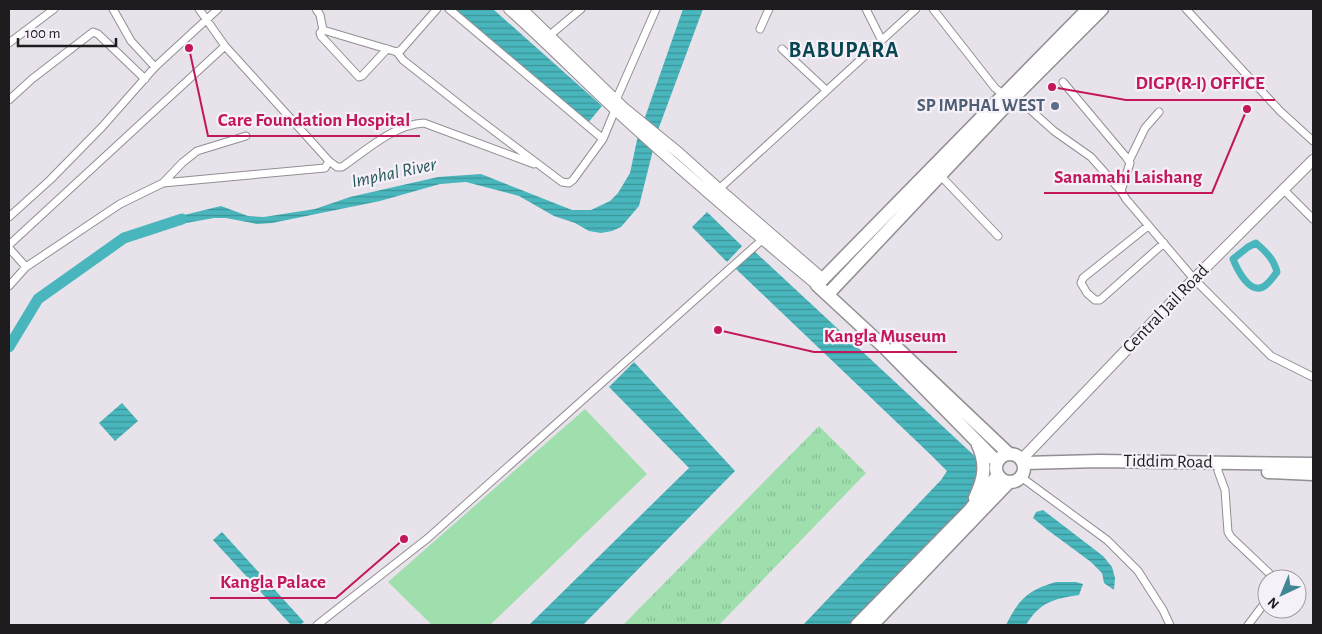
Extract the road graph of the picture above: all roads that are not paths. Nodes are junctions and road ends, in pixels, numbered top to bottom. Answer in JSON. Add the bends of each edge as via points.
{"nodes":[{"id":1,"x":54,"y":9,"type":"edge"},
{"id":2,"x":113,"y":9,"type":"edge"},
{"id":3,"x":199,"y":9,"type":"edge"},
{"id":4,"x":218,"y":9,"type":"edge"},
{"id":5,"x":316,"y":9,"type":"edge"},
{"id":6,"x":436,"y":9,"type":"edge"},
{"id":7,"x":449,"y":9,"type":"edge"},
{"id":8,"x":510,"y":9,"type":"edge"},
{"id":9,"x":522,"y":9,"type":"edge"},
{"id":10,"x":582,"y":9,"type":"edge"},
{"id":11,"x":656,"y":9,"type":"edge"},
{"id":12,"x":769,"y":9,"type":"edge"},
{"id":13,"x":866,"y":9,"type":"edge"},
{"id":14,"x":916,"y":9,"type":"edge"},
{"id":15,"x":933,"y":9,"type":"edge"},
{"id":16,"x":1088,"y":9,"type":"edge"},
{"id":17,"x":1102,"y":9,"type":"edge"},
{"id":18,"x":1186,"y":9,"type":"edge"},
{"id":19,"x":206,"y":21,"type":"junction"},
{"id":20,"x":760,"y":29,"type":"dead end"},
{"id":21,"x":323,"y":30,"type":"junction"},
{"id":22,"x":550,"y":35,"type":"junction"},
{"id":23,"x":882,"y":39,"type":"junction"},
{"id":24,"x":9,"y":43,"type":"edge"},
{"id":25,"x":225,"y":46,"type":"junction"},
{"id":26,"x":387,"y":48,"type":"junction"},
{"id":27,"x":782,"y":49,"type":"dead end"},
{"id":28,"x":397,"y":52,"type":"junction"},
{"id":29,"x":156,"y":67,"type":"junction"},
{"id":30,"x":145,"y":79,"type":"junction"},
{"id":31,"x":1063,"y":82,"type":"dead end"},
{"id":32,"x":826,"y":90,"type":"junction"},
{"id":33,"x":1009,"y":96,"type":"junction"},
{"id":34,"x":9,"y":100,"type":"edge"},
{"id":35,"x":619,"y":108,"type":"junction"},
{"id":36,"x":1159,"y":112,"type":"dead end"},
{"id":37,"x":246,"y":136,"type":"dead end"},
{"id":38,"x":603,"y":139,"type":"junction"},
{"id":39,"x":1313,"y":141,"type":"edge"},
{"id":40,"x":675,"y":156,"type":"junction"},
{"id":41,"x":1313,"y":160,"type":"edge"},
{"id":42,"x":1128,"y":161,"type":"junction"},
{"id":43,"x":329,"y":162,"type":"junction"},
{"id":44,"x":542,"y":166,"type":"junction"},
{"id":45,"x":936,"y":171,"type":"junction"},
{"id":46,"x":164,"y":183,"type":"junction"},
{"id":47,"x":719,"y":189,"type":"junction"},
{"id":48,"x":1284,"y":190,"type":"junction"},
{"id":49,"x":1121,"y":191,"type":"junction"},
{"id":50,"x":9,"y":217,"type":"edge"},
{"id":51,"x":891,"y":218,"type":"junction"},
{"id":52,"x":1313,"y":219,"type":"edge"},
{"id":53,"x":1148,"y":226,"type":"junction"},
{"id":54,"x":998,"y":236,"type":"dead end"},
{"id":55,"x":763,"y":239,"type":"junction"},
{"id":56,"x":1164,"y":243,"type":"junction"},
{"id":57,"x":9,"y":246,"type":"edge"},
{"id":58,"x":26,"y":267,"type":"junction"},
{"id":59,"x":1194,"y":279,"type":"junction"},
{"id":60,"x":820,"y":282,"type":"junction"},
{"id":61,"x":9,"y":286,"type":"edge"},
{"id":62,"x":830,"y":291,"type":"junction"},
{"id":63,"x":1313,"y":377,"type":"edge"},
{"id":64,"x":976,"y":440,"type":"junction"},
{"id":65,"x":1008,"y":454,"type":"junction"},
{"id":66,"x":997,"y":462,"type":"junction"},
{"id":67,"x":1313,"y":464,"type":"edge"},
{"id":68,"x":1218,"y":467,"type":"junction"},
{"id":69,"x":1023,"y":468,"type":"junction"},
{"id":70,"x":1313,"y":474,"type":"edge"},
{"id":71,"x":998,"y":475,"type":"junction"},
{"id":72,"x":1009,"y":482,"type":"junction"},
{"id":73,"x":969,"y":511,"type":"junction"},
{"id":74,"x":1265,"y":569,"type":"edge"},
{"id":75,"x":1257,"y":613,"type":"edge"},
{"id":76,"x":317,"y":625,"type":"edge"},
{"id":77,"x":857,"y":625,"type":"edge"},
{"id":78,"x":872,"y":625,"type":"edge"},
{"id":79,"x":1170,"y":625,"type":"edge"},
{"id":80,"x":1248,"y":625,"type":"edge"}],
"edges":[{"from":1,"to":24,"type":"street"},
{"from":2,"to":29,"type":"street","via":[[131,41]]},
{"from":3,"to":19,"type":"street"},
{"from":4,"to":19,"type":"street"},
{"from":5,"to":21,"type":"street"},
{"from":6,"to":28,"type":"street"},
{"from":7,"to":38,"type":"street"},
{"from":8,"to":35,"type":"street"},
{"from":9,"to":22,"type":"street"},
{"from":10,"to":22,"type":"street"},
{"from":11,"to":35,"type":"street"},
{"from":12,"to":20,"type":"street"},
{"from":13,"to":23,"type":"street"},
{"from":14,"to":23,"type":"street"},
{"from":15,"to":33,"type":"street","via":[[982,73]]},
{"from":16,"to":33,"type":"highway"},
{"from":17,"to":33,"type":"highway"},
{"from":18,"to":39,"type":"street","via":[[1280,111]]},
{"from":19,"to":25,"type":"street"},
{"from":19,"to":29,"type":"street"},
{"from":21,"to":26,"type":"street"},
{"from":21,"to":26,"type":"street","via":[[321,36],[359,77]]},
{"from":22,"to":35,"type":"street"},
{"from":23,"to":32,"type":"street"},
{"from":25,"to":43,"type":"street"},
{"from":25,"to":57,"type":"street"},
{"from":26,"to":28,"type":"street"},
{"from":27,"to":32,"type":"street"},
{"from":28,"to":44,"type":"street","via":[[469,112]]},
{"from":29,"to":30,"type":"street"},
{"from":30,"to":34,"type":"street","via":[[92,32]]},
{"from":30,"to":50,"type":"street","via":[[50,180]]},
{"from":31,"to":42,"type":"street"},
{"from":32,"to":47,"type":"street"},
{"from":33,"to":45,"type":"highway"},
{"from":33,"to":49,"type":"street","via":[[1091,157]]},
{"from":35,"to":38,"type":"street"},
{"from":35,"to":40,"type":"street"},
{"from":36,"to":42,"type":"street","via":[[1145,128]]},
{"from":37,"to":46,"type":"street","via":[[197,151]]},
{"from":38,"to":44,"type":"street","via":[[569,183],[562,182]]},
{"from":40,"to":47,"type":"street"},
{"from":40,"to":55,"type":"street"},
{"from":41,"to":48,"type":"street","name":"Central Jail Road"},
{"from":42,"to":49,"type":"street"},
{"from":43,"to":44,"type":"street","via":[[337,168],[342,167],[397,130],[424,124]]},
{"from":43,"to":46,"type":"street","via":[[325,168]]},
{"from":45,"to":51,"type":"highway"},
{"from":45,"to":54,"type":"street"},
{"from":46,"to":58,"type":"street","via":[[120,204]]},
{"from":47,"to":60,"type":"street"},
{"from":48,"to":52,"type":"street"},
{"from":48,"to":59,"type":"street","name":"Central Jail Road"},
{"from":49,"to":53,"type":"street"},
{"from":51,"to":60,"type":"highway"},
{"from":51,"to":62,"type":"highway"},
{"from":53,"to":56,"type":"street"},
{"from":53,"to":56,"type":"street","via":[[1083,278],[1081,283],[1086,293],[1094,300],[1100,300]]},
{"from":55,"to":60,"type":"street"},
{"from":55,"to":76,"type":"street","via":[[428,538]]},
{"from":56,"to":59,"type":"street"},
{"from":57,"to":58,"type":"street"},
{"from":58,"to":61,"type":"street"},
{"from":59,"to":63,"type":"street","via":[[1271,356]]},
{"from":59,"to":69,"type":"street","name":"Central Jail Road"},
{"from":60,"to":62,"type":"highway"},
{"from":62,"to":64,"type":"highway"},
{"from":62,"to":65,"type":"highway"},
{"from":64,"to":66,"type":"highway"},
{"from":64,"to":73,"type":"highway","via":[[983,457],[984,474]]},
{"from":65,"to":66,"type":"highway"},
{"from":65,"to":69,"type":"highway","via":[[1014,454]]},
{"from":66,"to":71,"type":"highway"},
{"from":67,"to":68,"type":"highway","name":"Tiddim Road"},
{"from":68,"to":69,"type":"highway"},
{"from":68,"to":70,"type":"highway"},
{"from":68,"to":74,"type":"street","via":[[1228,532]]},
{"from":69,"to":72,"type":"highway","via":[[1018,480]]},
{"from":69,"to":79,"type":"street","via":[[1138,571]]},
{"from":71,"to":72,"type":"highway"},
{"from":71,"to":73,"type":"highway"},
{"from":72,"to":78,"type":"highway"},
{"from":73,"to":77,"type":"highway"},
{"from":75,"to":80,"type":"street"}]}
